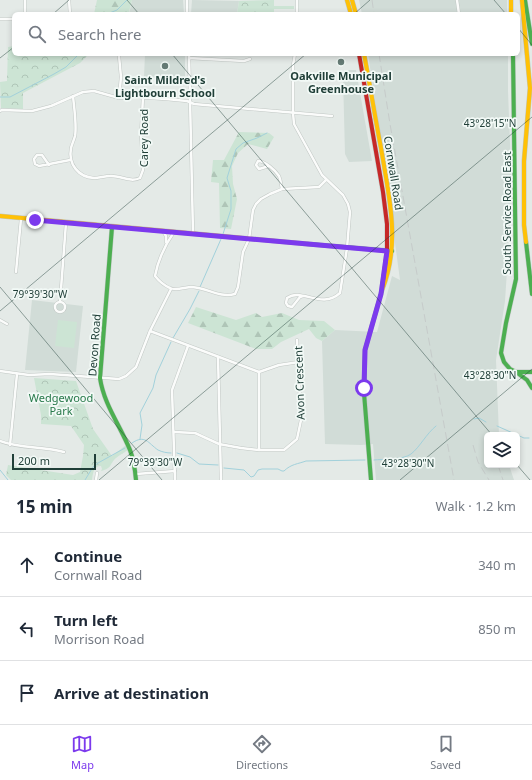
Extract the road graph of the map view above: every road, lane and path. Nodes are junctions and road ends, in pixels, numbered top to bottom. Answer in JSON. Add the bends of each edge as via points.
{"nodes":[{"id":1,"x":26,"y":0,"type":"edge"},
{"id":2,"x":69,"y":0,"type":"edge"},
{"id":3,"x":187,"y":0,"type":"edge"},
{"id":4,"x":297,"y":0,"type":"edge"},
{"id":5,"x":347,"y":0,"type":"edge"},
{"id":6,"x":352,"y":0,"type":"edge"},
{"id":7,"x":457,"y":0,"type":"edge"},
{"id":8,"x":511,"y":0,"type":"edge"},
{"id":9,"x":522,"y":0,"type":"edge"},
{"id":10,"x":525,"y":0,"type":"edge"},
{"id":11,"x":25,"y":12,"type":"edge"},
{"id":12,"x":70,"y":12,"type":"edge"},
{"id":13,"x":187,"y":12,"type":"edge"},
{"id":14,"x":297,"y":12,"type":"edge"},
{"id":15,"x":350,"y":12,"type":"edge"},
{"id":16,"x":355,"y":12,"type":"edge"},
{"id":17,"x":459,"y":12,"type":"edge"},
{"id":18,"x":511,"y":12,"type":"edge"},
{"id":19,"x":0,"y":19,"type":"edge"},
{"id":20,"x":12,"y":19,"type":"edge"},
{"id":21,"x":532,"y":44,"type":"edge"},
{"id":22,"x":120,"y":56,"type":"dead end"},
{"id":23,"x":295,"y":56,"type":"edge"},
{"id":24,"x":359,"y":56,"type":"edge"},
{"id":25,"x":364,"y":56,"type":"edge"},
{"id":26,"x":513,"y":56,"type":"edge"},
{"id":27,"x":190,"y":58,"type":"joint"},
{"id":28,"x":250,"y":59,"type":"dead end"},
{"id":29,"x":73,"y":96,"type":"junction"},
{"id":30,"x":120,"y":98,"type":"junction"},
{"id":31,"x":144,"y":98,"type":"junction"},
{"id":32,"x":191,"y":103,"type":"junction"},
{"id":33,"x":0,"y":112,"type":"edge"},
{"id":34,"x":293,"y":113,"type":"junction"},
{"id":35,"x":332,"y":116,"type":"dead end"},
{"id":36,"x":70,"y":160,"type":"junction"},
{"id":37,"x":49,"y":164,"type":"junction"},
{"id":38,"x":269,"y":166,"type":"junction"},
{"id":39,"x":326,"y":180,"type":"junction"},
{"id":40,"x":282,"y":189,"type":"junction"},
{"id":41,"x":0,"y":216,"type":"edge"},
{"id":42,"x":21,"y":219,"type":"junction"},
{"id":43,"x":66,"y":223,"type":"junction"},
{"id":44,"x":112,"y":227,"type":"junction"},
{"id":45,"x":163,"y":231,"type":"junction"},
{"id":46,"x":174,"y":232,"type":"junction"},
{"id":47,"x":193,"y":234,"type":"junction"},
{"id":48,"x":249,"y":239,"type":"junction"},
{"id":49,"x":167,"y":243,"type":"junction"},
{"id":50,"x":347,"y":248,"type":"junction"},
{"id":51,"x":389,"y":251,"type":"junction"},
{"id":52,"x":16,"y":272,"type":"dead end"},
{"id":53,"x":172,"y":289,"type":"junction"},
{"id":54,"x":532,"y":294,"type":"edge"},
{"id":55,"x":303,"y":296,"type":"junction"},
{"id":56,"x":60,"y":302,"type":"junction"},
{"id":57,"x":0,"y":320,"type":"edge"},
{"id":58,"x":7,"y":324,"type":"dead end"},
{"id":59,"x":150,"y":331,"type":"junction"},
{"id":60,"x":297,"y":340,"type":"dead end"},
{"id":61,"x":188,"y":346,"type":"junction"},
{"id":62,"x":218,"y":356,"type":"junction"},
{"id":63,"x":299,"y":362,"type":"junction"},
{"id":64,"x":0,"y":371,"type":"edge"},
{"id":65,"x":259,"y":372,"type":"junction"},
{"id":66,"x":516,"y":372,"type":"junction"},
{"id":67,"x":532,"y":372,"type":"edge"},
{"id":68,"x":17,"y":374,"type":"junction"},
{"id":69,"x":100,"y":378,"type":"junction"},
{"id":70,"x":532,"y":388,"type":"edge"},
{"id":71,"x":174,"y":432,"type":"junction"},
{"id":72,"x":0,"y":441,"type":"edge"},
{"id":73,"x":219,"y":444,"type":"junction"},
{"id":74,"x":10,"y":445,"type":"junction"},
{"id":75,"x":259,"y":450,"type":"junction"},
{"id":76,"x":64,"y":452,"type":"dead end"},
{"id":77,"x":175,"y":471,"type":"junction"},
{"id":78,"x":97,"y":473,"type":"dead end"},
{"id":79,"x":136,"y":474,"type":"junction"},
{"id":80,"x":96,"y":480,"type":"edge"},
{"id":81,"x":136,"y":480,"type":"edge"},
{"id":82,"x":175,"y":480,"type":"edge"},
{"id":83,"x":221,"y":480,"type":"edge"},
{"id":84,"x":371,"y":480,"type":"edge"}],
"edges":[{"from":1,"to":11,"type":"street"},
{"from":2,"to":12,"type":"street"},
{"from":3,"to":13,"type":"street"},
{"from":4,"to":14,"type":"street"},
{"from":5,"to":15,"type":"main road"},
{"from":6,"to":16,"type":"main road"},
{"from":7,"to":17,"type":"street"},
{"from":8,"to":18,"type":"main road"},
{"from":9,"to":54,"type":"main road","via":[[530,88],[524,161],[524,226]]},
{"from":10,"to":21,"type":"main road"},
{"from":19,"to":20,"type":"street"},
{"from":22,"to":30,"type":"street"},
{"from":23,"to":34,"type":"street"},
{"from":24,"to":51,"type":"main road","name":"Cornwall Road","via":[[384,198]]},
{"from":25,"to":51,"type":"main road","name":"Cornwall Road","via":[[391,212],[393,229]]},
{"from":26,"to":66,"type":"main road","name":"South Service Road East","via":[[516,279],[501,353],[507,366]]},
{"from":27,"to":28,"type":"street","via":[[244,61]]},
{"from":27,"to":32,"type":"street"},
{"from":29,"to":30,"type":"street","via":[[94,91]]},
{"from":29,"to":33,"type":"street","via":[[32,111]]},
{"from":29,"to":36,"type":"street","via":[[75,136]]},
{"from":30,"to":31,"type":"street"},
{"from":31,"to":32,"type":"street"},
{"from":31,"to":36,"type":"street","name":"Carey Road","via":[[141,134],[143,170],[140,178],[132,181],[110,176],[87,176],[75,169]]},
{"from":32,"to":34,"type":"street"},
{"from":32,"to":47,"type":"street"},
{"from":34,"to":35,"type":"street"},
{"from":34,"to":39,"type":"street","via":[[295,127]]},
{"from":36,"to":37,"type":"street"},
{"from":37,"to":37,"type":"street","via":[[37,166],[34,159],[37,155],[42,155]]},
{"from":38,"to":38,"type":"street","via":[[261,161],[256,165],[259,169]]},
{"from":38,"to":40,"type":"street","via":[[279,177]]},
{"from":39,"to":40,"type":"street","via":[[319,186]]},
{"from":39,"to":50,"type":"street","via":[[343,195],[348,204],[350,212]]},
{"from":40,"to":48,"type":"street","via":[[256,204]]},
{"from":41,"to":42,"type":"main road"},
{"from":42,"to":43,"type":"main road"},
{"from":42,"to":52,"type":"street"},
{"from":43,"to":44,"type":"main road"},
{"from":43,"to":56,"type":"street"},
{"from":44,"to":45,"type":"main road"},
{"from":44,"to":69,"type":"main road","name":"Devon Road"},
{"from":45,"to":46,"type":"main road"},
{"from":45,"to":49,"type":"street"},
{"from":46,"to":47,"type":"main road"},
{"from":46,"to":49,"type":"street"},
{"from":47,"to":48,"type":"main road"},
{"from":48,"to":50,"type":"main road"},
{"from":48,"to":53,"type":"street","via":[[243,252],[235,294],[227,296],[192,287]]},
{"from":49,"to":53,"type":"street","via":[[155,276]]},
{"from":50,"to":51,"type":"main road"},
{"from":50,"to":55,"type":"street","via":[[340,293],[327,300]]},
{"from":51,"to":84,"type":"main road","name":"Cornwall Road","via":[[381,294],[365,350],[364,393]]},
{"from":53,"to":59,"type":"street"},
{"from":55,"to":55,"type":"street","via":[[291,295],[286,303],[292,307]]},
{"from":56,"to":56,"type":"street","via":[[54,307],[59,313],[65,308]]},
{"from":57,"to":58,"type":"street"},
{"from":59,"to":61,"type":"street"},
{"from":59,"to":69,"type":"street","via":[[136,367],[131,372],[119,379]]},
{"from":60,"to":63,"type":"street","name":"Avon Crescent"},
{"from":61,"to":62,"type":"street"},
{"from":61,"to":71,"type":"street","via":[[172,390]]},
{"from":62,"to":65,"type":"street"},
{"from":62,"to":73,"type":"street"},
{"from":63,"to":65,"type":"street"},
{"from":63,"to":75,"type":"street","name":"Avon Crescent","via":[[301,420],[297,439],[284,450]]},
{"from":64,"to":68,"type":"street"},
{"from":65,"to":75,"type":"street"},
{"from":66,"to":67,"type":"main road"},
{"from":66,"to":70,"type":"main road","name":"South Service Road East","via":[[527,380]]},
{"from":68,"to":69,"type":"street"},
{"from":68,"to":74,"type":"street"},
{"from":69,"to":79,"type":"main road","name":"Devon Road","via":[[105,401],[131,448]]},
{"from":71,"to":73,"type":"street","name":"Avon Crescent","via":[[195,433]]},
{"from":71,"to":77,"type":"street"},
{"from":72,"to":74,"type":"street"},
{"from":73,"to":75,"type":"street","name":"Avon Crescent"},
{"from":73,"to":83,"type":"street"},
{"from":74,"to":76,"type":"street"},
{"from":77,"to":79,"type":"street"},
{"from":77,"to":82,"type":"street"},
{"from":78,"to":80,"type":"street"},
{"from":79,"to":81,"type":"main road","name":"Devon Road"}]}
